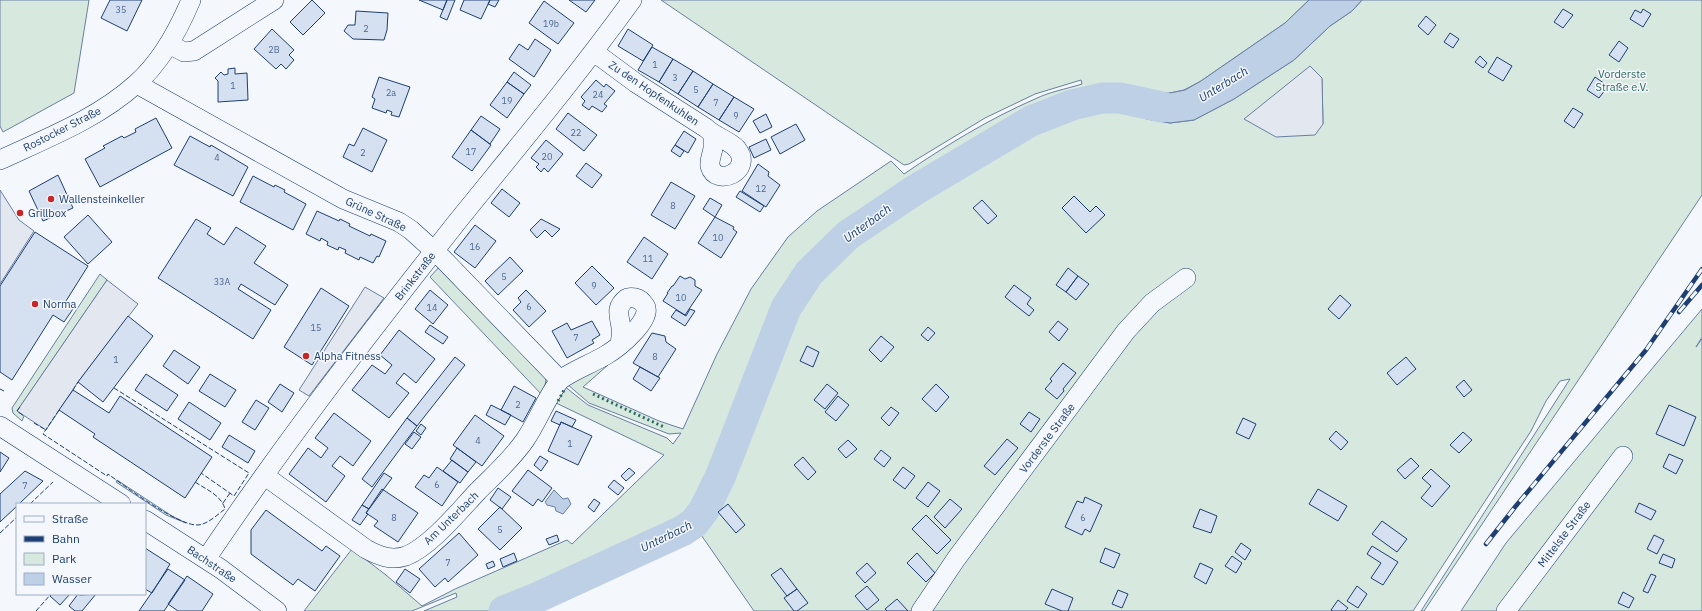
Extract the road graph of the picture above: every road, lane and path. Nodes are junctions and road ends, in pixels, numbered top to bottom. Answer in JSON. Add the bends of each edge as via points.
{"nodes":[{"id":1,"x":191,"y":0,"type":"edge"},
{"id":2,"x":274,"y":0,"type":"edge"},
{"id":3,"x":632,"y":0,"type":"edge"},
{"id":4,"x":169,"y":44,"type":"junction"},
{"id":5,"x":594,"y":52,"type":"junction"},
{"id":6,"x":137,"y":84,"type":"junction"},
{"id":7,"x":713,"y":135,"type":"dead end"},
{"id":8,"x":0,"y":160,"type":"edge"},
{"id":9,"x":435,"y":251,"type":"junction"},
{"id":10,"x":1186,"y":278,"type":"dead end"},
{"id":11,"x":620,"y":344,"type":"dead end"},
{"id":12,"x":560,"y":380,"type":"junction"},
{"id":13,"x":0,"y":426,"type":"edge"},
{"id":14,"x":1623,"y":456,"type":"dead end"},
{"id":15,"x":265,"y":476,"type":"junction"},
{"id":16,"x":119,"y":503,"type":"edge"},
{"id":17,"x":146,"y":521,"type":"edge"},
{"id":18,"x":206,"y":559,"type":"junction"},
{"id":19,"x":277,"y":611,"type":"edge"},
{"id":20,"x":921,"y":611,"type":"edge"},
{"id":21,"x":1506,"y":611,"type":"edge"}],
"edges":[{"from":1,"to":4,"type":"street","name":"Rostocker Straße"},
{"from":2,"to":4,"type":"street","via":[[194,51],[184,52]]},
{"from":3,"to":5,"type":"street","name":"Brinkstraße"},
{"from":4,"to":6,"type":"street","name":"Rostocker Straße"},
{"from":5,"to":7,"type":"street","name":"Zu den Hopfenkuhlen"},
{"from":5,"to":9,"type":"street","name":"Brinkstraße"},
{"from":6,"to":8,"type":"street","name":"Rostocker Straße","via":[[81,122]]},
{"from":6,"to":9,"type":"street","name":"Grüne Straße","via":[[343,199],[399,222]]},
{"from":9,"to":12,"type":"street","name":"Grüne Straße"},
{"from":9,"to":15,"type":"street","name":"Brinkstraße","via":[[327,390]]},
{"from":10,"to":20,"type":"street","name":"Vorderste Straße","via":[[1152,303],[1126,331],[956,559]]},
{"from":11,"to":12,"type":"street","via":[[607,355]]},
{"from":12,"to":15,"type":"street","name":"Am Unterbach","via":[[533,428],[513,455],[434,536],[406,556],[387,558],[366,549]]},
{"from":13,"to":16,"type":"street"},
{"from":14,"to":21,"type":"street","name":"Mittelste Straße"},
{"from":15,"to":18,"type":"street","name":"Brinkstraße"},
{"from":17,"to":18,"type":"street","name":"Bachstraße"},
{"from":18,"to":19,"type":"street","name":"Bachstraße"}]}
